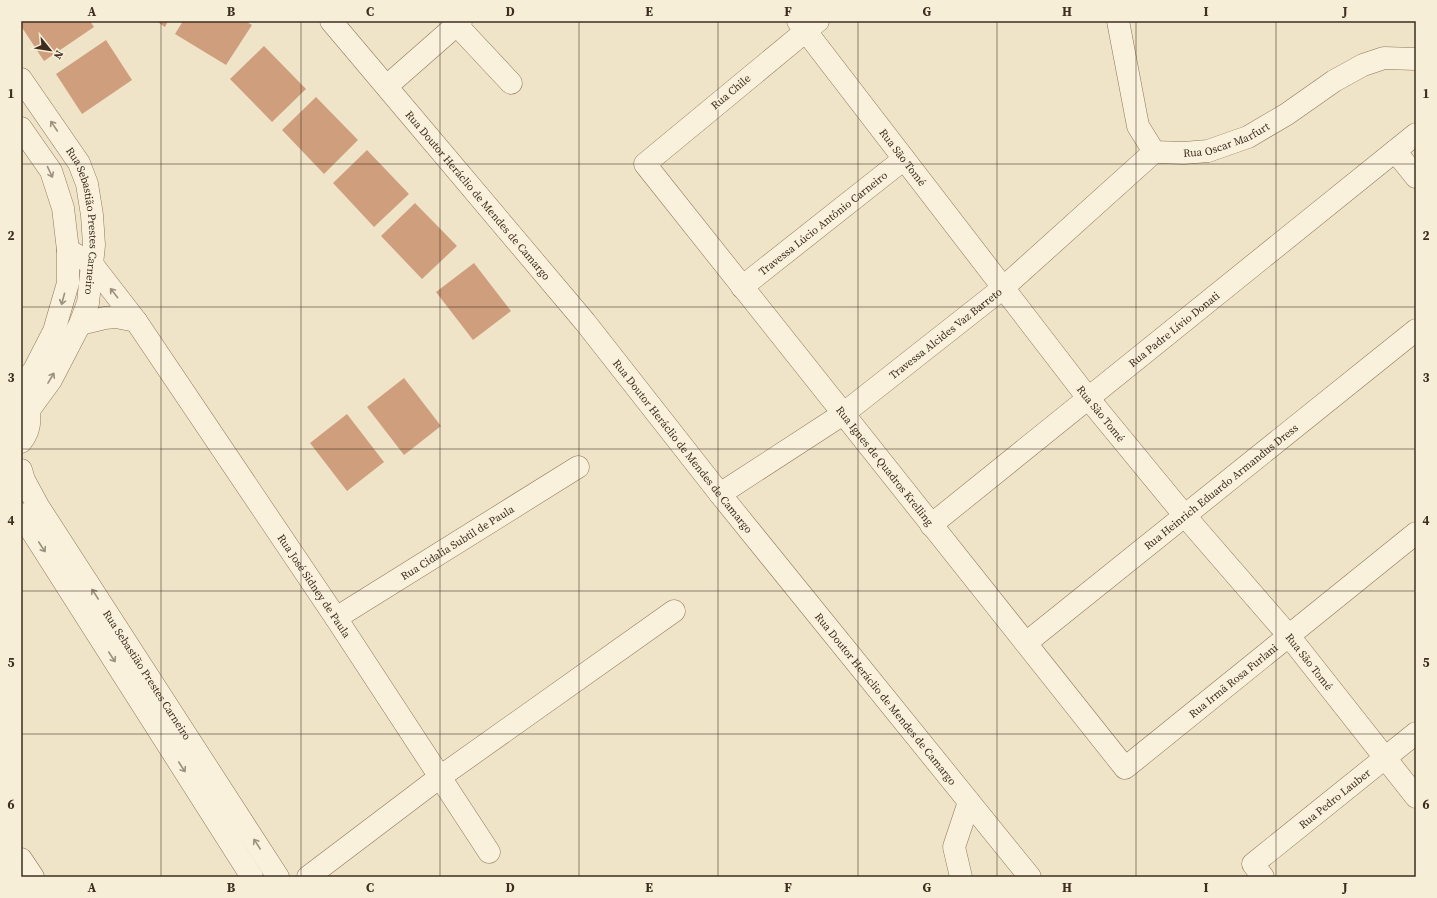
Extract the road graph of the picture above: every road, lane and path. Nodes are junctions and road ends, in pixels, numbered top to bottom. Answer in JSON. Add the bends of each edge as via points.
{"nodes":[{"id":1,"x":330,"y":21,"type":"edge"},
{"id":2,"x":1118,"y":21,"type":"edge"},
{"id":3,"x":457,"y":22,"type":"edge"},
{"id":4,"x":807,"y":24,"type":"edge"},
{"id":5,"x":1416,"y":59,"type":"edge"},
{"id":6,"x":21,"y":79,"type":"edge"},
{"id":7,"x":511,"y":83,"type":"dead end"},
{"id":8,"x":387,"y":86,"type":"junction"},
{"id":9,"x":21,"y":128,"type":"edge"},
{"id":10,"x":1416,"y":134,"type":"edge"},
{"id":11,"x":1395,"y":151,"type":"junction"},
{"id":12,"x":1154,"y":152,"type":"junction"},
{"id":13,"x":904,"y":159,"type":"junction"},
{"id":14,"x":644,"y":164,"type":"joint"},
{"id":15,"x":1416,"y":177,"type":"edge"},
{"id":16,"x":68,"y":250,"type":"junction"},
{"id":17,"x":92,"y":264,"type":"junction"},
{"id":18,"x":742,"y":287,"type":"junction"},
{"id":19,"x":1003,"y":288,"type":"junction"},
{"id":20,"x":136,"y":321,"type":"junction"},
{"id":21,"x":80,"y":324,"type":"junction"},
{"id":22,"x":1416,"y":330,"type":"edge"},
{"id":23,"x":21,"y":387,"type":"edge"},
{"id":24,"x":1088,"y":398,"type":"junction"},
{"id":25,"x":25,"y":403,"type":"edge"},
{"id":26,"x":843,"y":414,"type":"junction"},
{"id":27,"x":21,"y":442,"type":"edge"},
{"id":28,"x":578,"y":467,"type":"dead end"},
{"id":29,"x":21,"y":470,"type":"edge"},
{"id":30,"x":720,"y":494,"type":"junction"},
{"id":31,"x":21,"y":514,"type":"edge"},
{"id":32,"x":1185,"y":516,"type":"junction"},
{"id":33,"x":931,"y":525,"type":"junction"},
{"id":34,"x":1416,"y":533,"type":"edge"},
{"id":35,"x":674,"y":611,"type":"dead end"},
{"id":36,"x":336,"y":618,"type":"junction"},
{"id":37,"x":1288,"y":636,"type":"junction"},
{"id":38,"x":1026,"y":643,"type":"junction"},
{"id":39,"x":1416,"y":734,"type":"edge"},
{"id":40,"x":1385,"y":758,"type":"junction"},
{"id":41,"x":1125,"y":768,"type":"joint"},
{"id":42,"x":440,"y":777,"type":"junction"},
{"id":43,"x":1416,"y":797,"type":"edge"},
{"id":44,"x":968,"y":802,"type":"junction"},
{"id":45,"x":490,"y":852,"type":"dead end"},
{"id":46,"x":21,"y":859,"type":"edge"},
{"id":47,"x":1258,"y":870,"type":"edge"},
{"id":48,"x":33,"y":877,"type":"edge"},
{"id":49,"x":252,"y":877,"type":"edge"},
{"id":50,"x":278,"y":877,"type":"edge"},
{"id":51,"x":308,"y":877,"type":"edge"},
{"id":52,"x":961,"y":877,"type":"edge"},
{"id":53,"x":1030,"y":877,"type":"edge"}],
"edges":[{"from":1,"to":8,"type":"street","name":"Rua Doutor Heráclio de Mendes de Camargo"},
{"from":2,"to":12,"type":"street","via":[[1138,126]]},
{"from":3,"to":7,"type":"street"},
{"from":3,"to":8,"type":"street"},
{"from":4,"to":13,"type":"street","name":"Rua São Tomé"},
{"from":4,"to":14,"type":"street","name":"Rua Chile"},
{"from":5,"to":12,"type":"street","name":"Rua Oscar Marfurt","via":[[1384,58],[1363,65],[1248,137],[1208,151]]},
{"from":17,"to":6,"type":"street","name":"Rua Sebastião Prestes Carneiro","one_way":true,"via":[[92,215],[87,184],[79,163]]},
{"from":8,"to":30,"type":"street","name":"Rua Doutor Heráclio de Mendes de Camargo","via":[[585,322]]},
{"from":9,"to":16,"type":"street","name":"Rua Sebastião Prestes Carneiro","one_way":true,"via":[[51,171],[63,208]]},
{"from":10,"to":11,"type":"street","name":"Rua Padre Lívio Donati"},
{"from":11,"to":15,"type":"street"},
{"from":11,"to":24,"type":"street","name":"Rua Padre Lívio Donati"},
{"from":12,"to":19,"type":"street","name":"Travessa Alcides Vaz Barreto"},
{"from":13,"to":18,"type":"street","name":"Travessa Lúcio Antônio Carneiro"},
{"from":13,"to":19,"type":"street","name":"Rua São Tomé"},
{"from":14,"to":18,"type":"street","name":"Rua Ignes de Quadros Krelling"},
{"from":16,"to":17,"type":"street"},
{"from":16,"to":23,"type":"street","name":"Rua Sebastião Prestes Carneiro","one_way":true,"via":[[68,283],[54,331],[34,370]]},
{"from":20,"to":17,"type":"street","name":"Rua José Sidney de Paula","one_way":true},
{"from":17,"to":21,"type":"street","name":"Rua Sebastião Prestes Carneiro","via":[[88,303]]},
{"from":18,"to":26,"type":"street","name":"Rua Ignes de Quadros Krelling"},
{"from":19,"to":24,"type":"street","name":"Rua São Tomé"},
{"from":19,"to":26,"type":"street","name":"Travessa Alcides Vaz Barreto"},
{"from":20,"to":21,"type":"street","via":[[116,317]]},
{"from":20,"to":36,"type":"street","name":"Rua José Sidney de Paula"},
{"from":25,"to":21,"type":"street","name":"Rua Sebastião Prestes Carneiro","one_way":true,"via":[[51,380]]},
{"from":22,"to":32,"type":"street","name":"Rua Heinrich Eduardo Armandus Dress"},
{"from":24,"to":32,"type":"street","name":"Rua São Tomé"},
{"from":24,"to":33,"type":"street","name":"Rua Padre Lívio Donati"},
{"from":25,"to":27,"type":"street","via":[[30,420],[28,431]]},
{"from":26,"to":30,"type":"street","name":"Travessa Alcides Vaz Barreto"},
{"from":26,"to":33,"type":"street","name":"Rua Ignes de Quadros Krelling"},
{"from":28,"to":36,"type":"street","name":"Rua Cidalia Subtil de Paula"},
{"from":50,"to":29,"type":"street","name":"Rua Sebastião Prestes Carneiro","one_way":true,"via":[[38,506]]},
{"from":30,"to":44,"type":"street","name":"Rua Doutor Heráclio de Mendes de Camargo"},
{"from":31,"to":49,"type":"street","name":"Rua Sebastião Prestes Carneiro","one_way":true},
{"from":32,"to":37,"type":"street","name":"Rua São Tomé"},
{"from":32,"to":38,"type":"street","name":"Rua Heinrich Eduardo Armandus Dress"},
{"from":33,"to":38,"type":"street","name":"Rua Ignes de Quadros Krelling"},
{"from":34,"to":37,"type":"street","name":"Rua Irmã Rosa Furlani"},
{"from":35,"to":42,"type":"street"},
{"from":36,"to":42,"type":"street","name":"Rua José Sidney de Paula"},
{"from":37,"to":40,"type":"street","name":"Rua São Tomé"},
{"from":37,"to":41,"type":"street","name":"Rua Irmã Rosa Furlani"},
{"from":38,"to":41,"type":"street","name":"Rua Ignes de Quadros Krelling"},
{"from":39,"to":40,"type":"street","name":"Rua Pedro Lauber"},
{"from":40,"to":43,"type":"street","name":"Rua São Tomé"},
{"from":40,"to":47,"type":"street","name":"Rua Pedro Lauber"},
{"from":42,"to":45,"type":"street","name":"Rua José Sidney de Paula"},
{"from":42,"to":51,"type":"street"},
{"from":44,"to":52,"type":"street","via":[[954,847]]},
{"from":44,"to":53,"type":"street","name":"Rua Doutor Heráclio de Mendes de Camargo"},
{"from":46,"to":48,"type":"street"}]}
